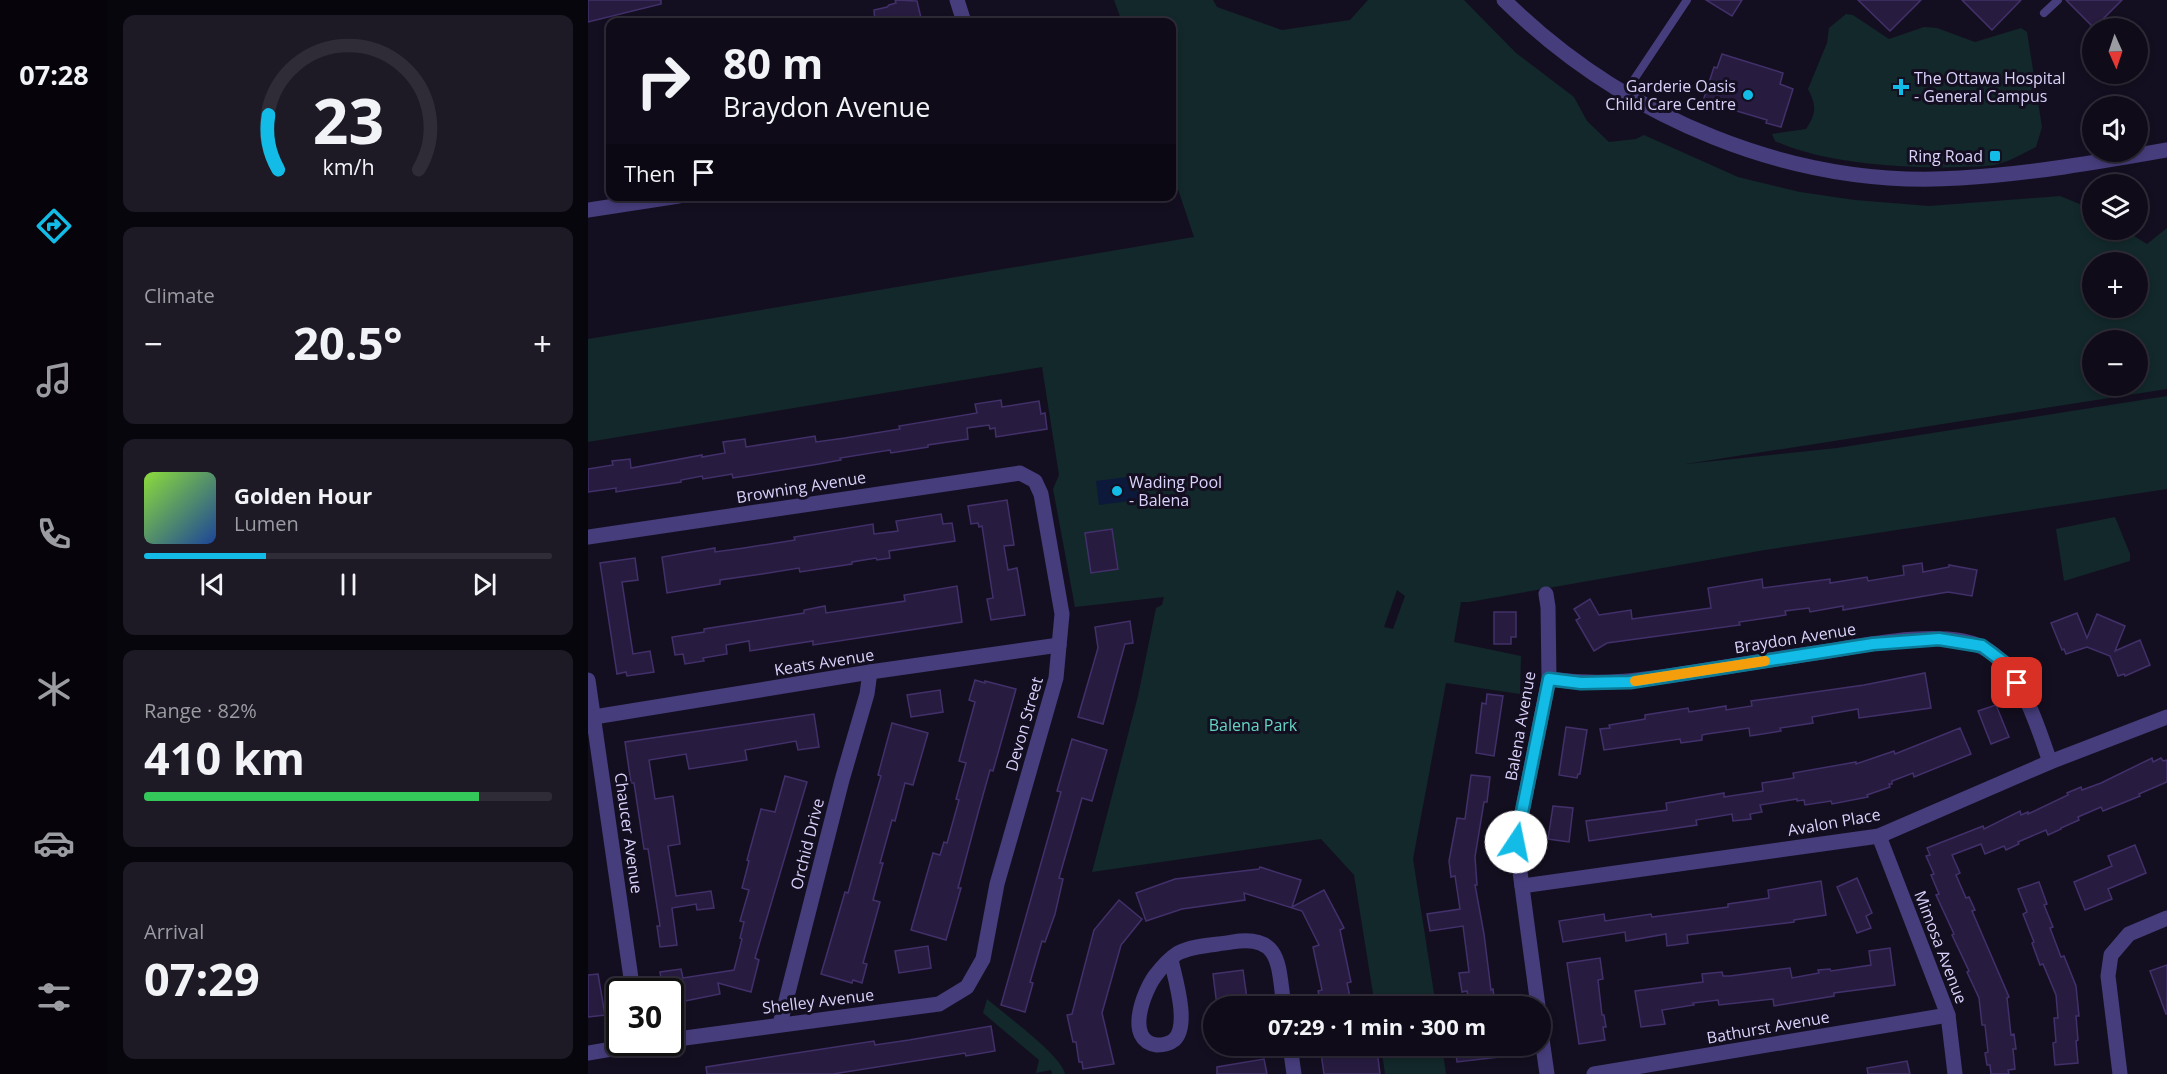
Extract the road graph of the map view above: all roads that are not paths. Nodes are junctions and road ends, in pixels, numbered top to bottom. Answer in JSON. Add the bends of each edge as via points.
{"nodes":[{"id":1,"x":957,"y":0,"type":"edge"},
{"id":2,"x":1504,"y":0,"type":"edge"},
{"id":3,"x":1687,"y":0,"type":"edge"},
{"id":4,"x":2058,"y":0,"type":"edge"},
{"id":5,"x":2044,"y":13,"type":"dead end"},
{"id":6,"x":963,"y":18,"type":"edge"},
{"id":7,"x":1625,"y":93,"type":"junction"},
{"id":8,"x":2167,"y":150,"type":"edge"},
{"id":9,"x":646,"y":201,"type":"edge"},
{"id":10,"x":588,"y":210,"type":"edge"},
{"id":11,"x":1020,"y":473,"type":"joint"},
{"id":12,"x":588,"y":537,"type":"edge"},
{"id":13,"x":1546,"y":594,"type":"dead end"},
{"id":14,"x":1059,"y":645,"type":"junction"},
{"id":15,"x":870,"y":672,"type":"junction"},
{"id":16,"x":1549,"y":679,"type":"junction"},
{"id":17,"x":588,"y":680,"type":"edge"},
{"id":18,"x":594,"y":717,"type":"junction"},
{"id":19,"x":2167,"y":717,"type":"edge"},
{"id":20,"x":2050,"y":762,"type":"junction"},
{"id":21,"x":1879,"y":836,"type":"junction"},
{"id":22,"x":1522,"y":886,"type":"junction"},
{"id":23,"x":2167,"y":918,"type":"edge"},
{"id":24,"x":1171,"y":960,"type":"junction"},
{"id":25,"x":631,"y":978,"type":"edge"},
{"id":26,"x":967,"y":987,"type":"joint"},
{"id":27,"x":1282,"y":996,"type":"edge"},
{"id":28,"x":1537,"y":996,"type":"edge"},
{"id":29,"x":1948,"y":1014,"type":"junction"},
{"id":30,"x":780,"y":1024,"type":"junction"},
{"id":31,"x":684,"y":1038,"type":"edge"},
{"id":32,"x":606,"y":1050,"type":"edge"},
{"id":33,"x":588,"y":1053,"type":"edge"},
{"id":34,"x":1291,"y":1056,"type":"edge"},
{"id":35,"x":1544,"y":1056,"type":"edge"},
{"id":36,"x":1294,"y":1074,"type":"edge"},
{"id":37,"x":1547,"y":1074,"type":"edge"},
{"id":38,"x":1594,"y":1074,"type":"edge"},
{"id":39,"x":1955,"y":1074,"type":"edge"},
{"id":40,"x":2120,"y":1074,"type":"edge"}],
"edges":[{"from":1,"to":6,"type":"street"},
{"from":2,"to":7,"type":"street","via":[[1557,48]]},
{"from":3,"to":7,"type":"lane"},
{"from":4,"to":5,"type":"lane"},
{"from":7,"to":8,"type":"street","via":[[1684,125],[1752,152],[1851,174],[1959,178]]},
{"from":9,"to":10,"type":"street"},
{"from":11,"to":12,"type":"street","name":"Browning Avenue"},
{"from":11,"to":14,"type":"street","name":"Devon Street","via":[[1035,481],[1041,494],[1062,614]]},
{"from":13,"to":16,"type":"street","name":"Balena Avenue"},
{"from":14,"to":15,"type":"street","name":"Keats Avenue"},
{"from":14,"to":26,"type":"street","name":"Devon Street","via":[[1056,678],[997,884],[982,958]]},
{"from":15,"to":18,"type":"street","name":"Keats Avenue"},
{"from":15,"to":30,"type":"street","name":"Orchid Drive"},
{"from":16,"to":20,"type":"street","name":"Braydon Avenue","via":[[1630,682],[1873,644],[1939,639],[1962,642],[1982,646],[2012,672]]},
{"from":16,"to":22,"type":"street","name":"Balena Avenue","via":[[1516,842]]},
{"from":17,"to":18,"type":"street","name":"Chaucer Avenue"},
{"from":18,"to":25,"type":"street","name":"Chaucer Avenue"},
{"from":19,"to":20,"type":"street","name":"Avalon Place"},
{"from":20,"to":21,"type":"street","name":"Avalon Place"},
{"from":21,"to":22,"type":"street","name":"Avalon Place"},
{"from":21,"to":29,"type":"street","name":"Mimosa Avenue"},
{"from":22,"to":28,"type":"street","name":"Balena Avenue"},
{"from":23,"to":40,"type":"street","via":[[2129,934],[2111,955],[2108,976]]},
{"from":24,"to":24,"type":"street","via":[[1181,1011],[1180,1028],[1173,1041],[1157,1045],[1140,1036],[1139,1015],[1149,986]]},
{"from":24,"to":27,"type":"street","via":[[1187,950],[1234,941],[1246,939],[1265,944],[1277,962]]},
{"from":26,"to":30,"type":"street","name":"Shelley Avenue","via":[[939,1004]]},
{"from":29,"to":38,"type":"street","name":"Bathurst Avenue"},
{"from":29,"to":39,"type":"street","name":"Mimosa Avenue"},
{"from":30,"to":31,"type":"street","name":"Shelley Avenue"},
{"from":32,"to":33,"type":"street"},
{"from":34,"to":36,"type":"street"},
{"from":35,"to":37,"type":"street"}]}
